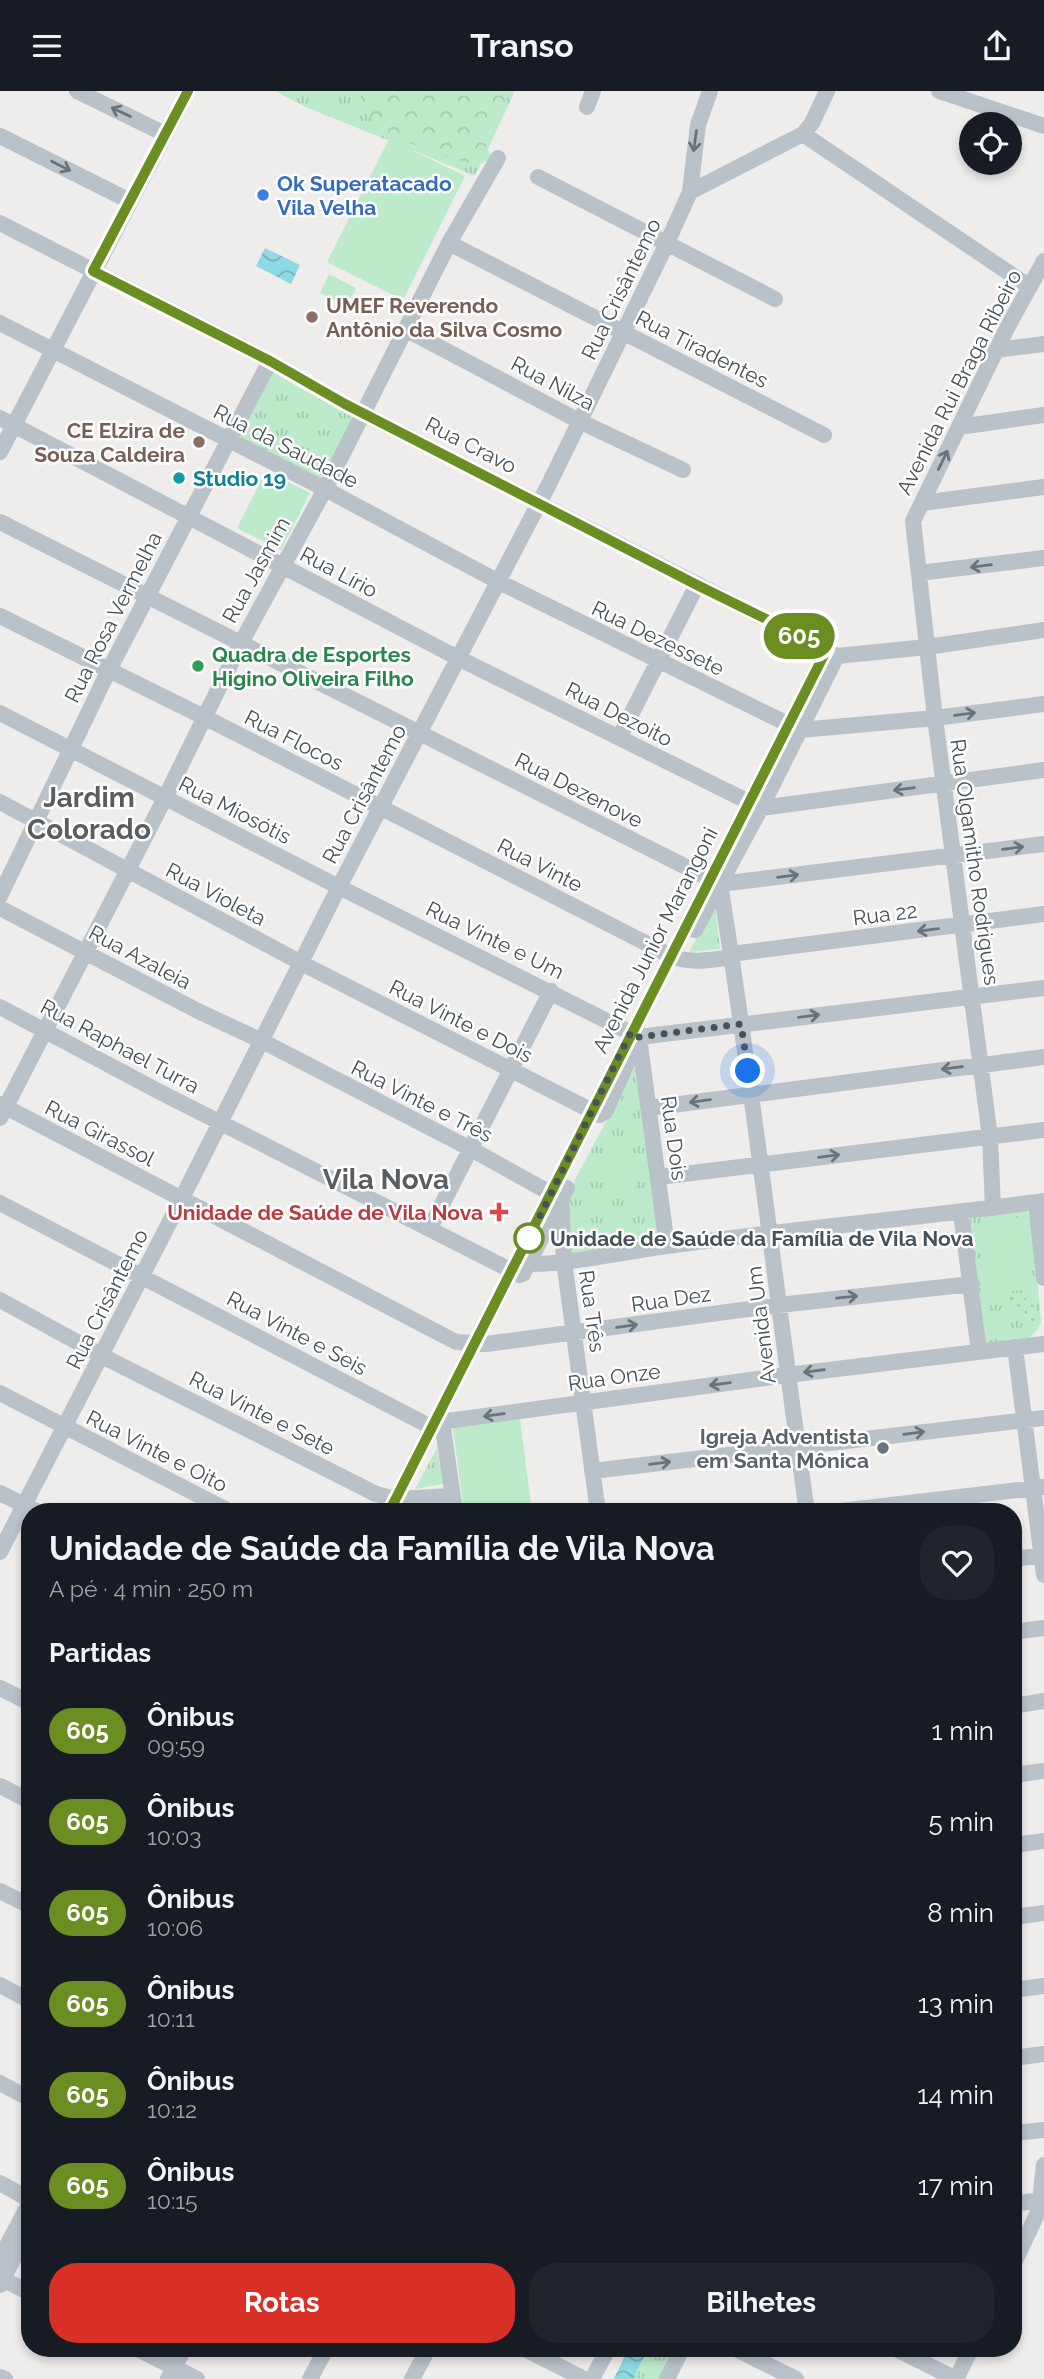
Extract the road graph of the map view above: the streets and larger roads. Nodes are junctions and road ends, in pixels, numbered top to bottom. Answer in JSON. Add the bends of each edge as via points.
{"nodes":[{"id":1,"x":77,"y":91,"type":"edge"},
{"id":2,"x":188,"y":91,"type":"edge"},
{"id":3,"x":593,"y":91,"type":"edge"},
{"id":4,"x":710,"y":91,"type":"edge"},
{"id":5,"x":827,"y":91,"type":"edge"},
{"id":6,"x":939,"y":91,"type":"edge"},
{"id":7,"x":587,"y":107,"type":"dead end"},
{"id":8,"x":1044,"y":126,"type":"edge"},
{"id":9,"x":165,"y":134,"type":"junction"},
{"id":10,"x":803,"y":134,"type":"junction"},
{"id":11,"x":0,"y":136,"type":"edge"},
{"id":12,"x":498,"y":158,"type":"dead end"},
{"id":13,"x":538,"y":177,"type":"dead end"},
{"id":14,"x":690,"y":192,"type":"junction"},
{"id":15,"x":130,"y":201,"type":"junction"},
{"id":16,"x":0,"y":223,"type":"edge"},
{"id":17,"x":449,"y":243,"type":"junction"},
{"id":18,"x":667,"y":243,"type":"junction"},
{"id":19,"x":1044,"y":261,"type":"edge"},
{"id":20,"x":93,"y":271,"type":"junction"},
{"id":21,"x":1030,"y":287,"type":"junction"},
{"id":22,"x":775,"y":299,"type":"dead end"},
{"id":23,"x":0,"y":323,"type":"edge"},
{"id":24,"x":405,"y":329,"type":"junction"},
{"id":25,"x":624,"y":332,"type":"junction"},
{"id":26,"x":1044,"y":344,"type":"edge"},
{"id":27,"x":53,"y":351,"type":"junction"},
{"id":28,"x":996,"y":351,"type":"junction"},
{"id":29,"x":270,"y":361,"type":"junction"},
{"id":30,"x":362,"y":412,"type":"junction"},
{"id":31,"x":1044,"y":415,"type":"edge"},
{"id":32,"x":579,"y":421,"type":"junction"},
{"id":33,"x":7,"y":422,"type":"edge"},
{"id":34,"x":958,"y":427,"type":"junction"},
{"id":35,"x":824,"y":435,"type":"dead end"},
{"id":36,"x":229,"y":441,"type":"junction"},
{"id":37,"x":0,"y":452,"type":"edge"},
{"id":38,"x":683,"y":470,"type":"dead end"},
{"id":39,"x":1044,"y":487,"type":"edge"},
{"id":40,"x":325,"y":489,"type":"junction"},
{"id":41,"x":538,"y":503,"type":"junction"},
{"id":42,"x":922,"y":503,"type":"junction"},
{"id":43,"x":188,"y":518,"type":"junction"},
{"id":44,"x":0,"y":521,"type":"edge"},
{"id":45,"x":913,"y":521,"type":"joint"},
{"id":46,"x":1044,"y":558,"type":"edge"},
{"id":47,"x":282,"y":566,"type":"junction"},
{"id":48,"x":919,"y":573,"type":"junction"},
{"id":49,"x":499,"y":582,"type":"junction"},
{"id":50,"x":697,"y":585,"type":"junction"},
{"id":51,"x":148,"y":595,"type":"junction"},
{"id":52,"x":0,"y":616,"type":"edge"},
{"id":53,"x":1044,"y":630,"type":"edge"},
{"id":54,"x":241,"y":643,"type":"junction"},
{"id":55,"x":927,"y":647,"type":"junction"},
{"id":56,"x":832,"y":652,"type":"junction"},
{"id":57,"x":458,"y":658,"type":"junction"},
{"id":58,"x":657,"y":661,"type":"junction"},
{"id":59,"x":109,"y":670,"type":"junction"},
{"id":60,"x":1044,"y":704,"type":"edge"},
{"id":61,"x":0,"y":713,"type":"edge"},
{"id":62,"x":206,"y":718,"type":"junction"},
{"id":63,"x":935,"y":719,"type":"junction"},
{"id":64,"x":794,"y":727,"type":"junction"},
{"id":65,"x":419,"y":733,"type":"junction"},
{"id":66,"x":619,"y":738,"type":"junction"},
{"id":67,"x":70,"y":750,"type":"junction"},
{"id":68,"x":1044,"y":770,"type":"edge"},
{"id":69,"x":944,"y":783,"type":"junction"},
{"id":70,"x":165,"y":798,"type":"junction"},
{"id":71,"x":0,"y":802,"type":"edge"},
{"id":72,"x":755,"y":805,"type":"junction"},
{"id":73,"x":381,"y":808,"type":"junction"},
{"id":74,"x":35,"y":821,"type":"junction"},
{"id":75,"x":1044,"y":844,"type":"edge"},
{"id":76,"x":954,"y":856,"type":"junction"},
{"id":77,"x":127,"y":871,"type":"junction"},
{"id":78,"x":714,"y":881,"type":"junction"},
{"id":79,"x":339,"y":887,"type":"junction"},
{"id":80,"x":0,"y":896,"type":"edge"},
{"id":81,"x":0,"y":908,"type":"edge"},
{"id":82,"x":1044,"y":914,"type":"edge"},
{"id":83,"x":962,"y":926,"type":"junction"},
{"id":84,"x":85,"y":951,"type":"junction"},
{"id":85,"x":731,"y":956,"type":"junction"},
{"id":86,"x":676,"y":958,"type":"junction"},
{"id":87,"x":301,"y":963,"type":"junction"},
{"id":88,"x":1044,"y":988,"type":"edge"},
{"id":89,"x":551,"y":991,"type":"junction"},
{"id":90,"x":972,"y":996,"type":"junction"},
{"id":91,"x":0,"y":1007,"type":"edge"},
{"id":92,"x":741,"y":1024,"type":"junction"},
{"id":93,"x":44,"y":1030,"type":"junction"},
{"id":94,"x":635,"y":1034,"type":"junction"},
{"id":95,"x":262,"y":1041,"type":"junction"},
{"id":96,"x":1044,"y":1057,"type":"edge"},
{"id":97,"x":980,"y":1064,"type":"junction"},
{"id":98,"x":511,"y":1069,"type":"junction"},
{"id":99,"x":752,"y":1095,"type":"junction"},
{"id":100,"x":649,"y":1108,"type":"junction"},
{"id":101,"x":2,"y":1109,"type":"edge"},
{"id":102,"x":598,"y":1114,"type":"junction"},
{"id":103,"x":220,"y":1122,"type":"junction"},
{"id":104,"x":1044,"y":1130,"type":"edge"},
{"id":105,"x":990,"y":1137,"type":"junction"},
{"id":106,"x":471,"y":1149,"type":"junction"},
{"id":107,"x":761,"y":1163,"type":"junction"},
{"id":108,"x":659,"y":1177,"type":"junction"},
{"id":109,"x":557,"y":1196,"type":"junction"},
{"id":110,"x":182,"y":1198,"type":"junction"},
{"id":111,"x":1040,"y":1202,"type":"edge"},
{"id":112,"x":0,"y":1203,"type":"edge"},
{"id":113,"x":993,"y":1207,"type":"junction"},
{"id":114,"x":961,"y":1212,"type":"junction"},
{"id":115,"x":430,"y":1228,"type":"junction"},
{"id":116,"x":771,"y":1233,"type":"junction"},
{"id":117,"x":667,"y":1246,"type":"junction"},
{"id":118,"x":564,"y":1261,"type":"junction"},
{"id":119,"x":520,"y":1268,"type":"junction"},
{"id":120,"x":1044,"y":1275,"type":"edge"},
{"id":121,"x":142,"y":1276,"type":"junction"},
{"id":122,"x":972,"y":1284,"type":"junction"},
{"id":123,"x":0,"y":1300,"type":"edge"},
{"id":124,"x":779,"y":1305,"type":"junction"},
{"id":125,"x":574,"y":1334,"type":"junction"},
{"id":126,"x":1044,"y":1344,"type":"edge"},
{"id":127,"x":481,"y":1345,"type":"junction"},
{"id":128,"x":1015,"y":1347,"type":"junction"},
{"id":129,"x":979,"y":1352,"type":"junction"},
{"id":130,"x":101,"y":1355,"type":"junction"},
{"id":131,"x":787,"y":1375,"type":"junction"},
{"id":132,"x":0,"y":1393,"type":"edge"},
{"id":133,"x":583,"y":1402,"type":"junction"},
{"id":134,"x":1044,"y":1418,"type":"edge"},
{"id":135,"x":1025,"y":1420,"type":"junction"},
{"id":136,"x":441,"y":1426,"type":"junction"},
{"id":137,"x":64,"y":1427,"type":"junction"},
{"id":138,"x":798,"y":1446,"type":"junction"},
{"id":139,"x":592,"y":1471,"type":"junction"},
{"id":140,"x":1039,"y":1488,"type":"edge"},
{"id":141,"x":0,"y":1493,"type":"edge"},
{"id":142,"x":21,"y":1503,"type":"edge"},
{"id":143,"x":33,"y":1503,"type":"edge"},
{"id":144,"x":213,"y":1503,"type":"edge"},
{"id":145,"x":394,"y":1503,"type":"edge"},
{"id":146,"x":399,"y":1503,"type":"edge"},
{"id":147,"x":454,"y":1503,"type":"edge"},
{"id":148,"x":597,"y":1503,"type":"edge"},
{"id":149,"x":806,"y":1503,"type":"edge"},
{"id":150,"x":910,"y":1503,"type":"edge"},
{"id":151,"x":21,"y":1522,"type":"edge"},
{"id":152,"x":0,"y":1552,"type":"edge"},
{"id":153,"x":1043,"y":1555,"type":"edge"},
{"id":154,"x":1022,"y":1558,"type":"edge"},
{"id":155,"x":1044,"y":1576,"type":"edge"},
{"id":156,"x":1044,"y":1628,"type":"edge"},
{"id":157,"x":1022,"y":1631,"type":"edge"},
{"id":158,"x":0,"y":1688,"type":"edge"},
{"id":159,"x":21,"y":1698,"type":"edge"},
{"id":160,"x":1044,"y":1702,"type":"edge"},
{"id":161,"x":1022,"y":1705,"type":"edge"},
{"id":162,"x":1044,"y":1771,"type":"edge"},
{"id":163,"x":1022,"y":1774,"type":"edge"},
{"id":164,"x":0,"y":1786,"type":"edge"},
{"id":165,"x":21,"y":1796,"type":"edge"},
{"id":166,"x":1044,"y":1841,"type":"edge"},
{"id":167,"x":1022,"y":1844,"type":"edge"},
{"id":168,"x":1,"y":1894,"type":"edge"},
{"id":169,"x":21,"y":1902,"type":"edge"},
{"id":170,"x":1044,"y":1913,"type":"edge"},
{"id":171,"x":1022,"y":1916,"type":"edge"},
{"id":172,"x":0,"y":1985,"type":"edge"},
{"id":173,"x":1044,"y":1986,"type":"edge"},
{"id":174,"x":1022,"y":1989,"type":"edge"},
{"id":175,"x":21,"y":1996,"type":"edge"},
{"id":176,"x":1044,"y":2055,"type":"edge"},
{"id":177,"x":1022,"y":2057,"type":"edge"},
{"id":178,"x":0,"y":2083,"type":"edge"},
{"id":179,"x":21,"y":2094,"type":"edge"},
{"id":180,"x":1044,"y":2130,"type":"edge"},
{"id":181,"x":1022,"y":2132,"type":"edge"},
{"id":182,"x":1043,"y":2174,"type":"edge"},
{"id":183,"x":0,"y":2183,"type":"edge"},
{"id":184,"x":21,"y":2196,"type":"edge"},
{"id":185,"x":1041,"y":2200,"type":"junction"},
{"id":186,"x":1022,"y":2203,"type":"edge"},
{"id":187,"x":21,"y":2234,"type":"edge"},
{"id":188,"x":1022,"y":2247,"type":"edge"},
{"id":189,"x":0,"y":2259,"type":"edge"},
{"id":190,"x":1,"y":2281,"type":"edge"},
{"id":191,"x":21,"y":2289,"type":"edge"},
{"id":192,"x":149,"y":2357,"type":"edge"},
{"id":193,"x":180,"y":2357,"type":"edge"},
{"id":194,"x":322,"y":2357,"type":"edge"},
{"id":195,"x":424,"y":2357,"type":"edge"},
{"id":196,"x":540,"y":2357,"type":"edge"},
{"id":197,"x":604,"y":2357,"type":"edge"},
{"id":198,"x":678,"y":2357,"type":"edge"},
{"id":199,"x":752,"y":2357,"type":"edge"},
{"id":200,"x":912,"y":2357,"type":"edge"},
{"id":201,"x":967,"y":2357,"type":"edge"},
{"id":202,"x":171,"y":2373,"type":"edge"},
{"id":203,"x":197,"y":2379,"type":"edge"},
{"id":204,"x":310,"y":2379,"type":"edge"},
{"id":205,"x":412,"y":2379,"type":"edge"},
{"id":206,"x":584,"y":2379,"type":"edge"},
{"id":207,"x":592,"y":2379,"type":"edge"},
{"id":208,"x":667,"y":2379,"type":"edge"},
{"id":209,"x":796,"y":2379,"type":"edge"},
{"id":210,"x":956,"y":2379,"type":"edge"}],
"edges":[{"from":9,"to":1,"type":"street","one_way":true},
{"from":2,"to":9,"type":"street"},
{"from":3,"to":7,"type":"street"},
{"from":4,"to":14,"type":"street","name":"Rua Crisântemo","one_way":true,"via":[[698,125]]},
{"from":5,"to":10,"type":"street"},
{"from":6,"to":8,"type":"street"},
{"from":9,"to":15,"type":"street"},
{"from":10,"to":14,"type":"street"},
{"from":10,"to":21,"type":"street"},
{"from":11,"to":15,"type":"street","one_way":true},
{"from":12,"to":17,"type":"street","name":"Rua Jasmim"},
{"from":13,"to":18,"type":"street"},
{"from":14,"to":18,"type":"street","name":"Rua Crisântemo"},
{"from":15,"to":20,"type":"street"},
{"from":16,"to":20,"type":"street","name":"Rua Cravo"},
{"from":17,"to":24,"type":"street","name":"Rua Jasmim"},
{"from":17,"to":25,"type":"street","name":"Rua Tiradentes"},
{"from":18,"to":22,"type":"street"},
{"from":18,"to":25,"type":"street","name":"Rua Crisântemo"},
{"from":19,"to":21,"type":"street","name":"Avenida Rui Braga Ribeiro"},
{"from":20,"to":27,"type":"street"},
{"from":20,"to":29,"type":"street","name":"Rua Cravo"},
{"from":21,"to":28,"type":"street","name":"Avenida Rui Braga Ribeiro"},
{"from":23,"to":27,"type":"street","name":"Rua da Saudade"},
{"from":24,"to":30,"type":"street","name":"Rua Jasmim"},
{"from":24,"to":32,"type":"street","name":"Rua Nilza"},
{"from":25,"to":32,"type":"street","name":"Rua Crisântemo"},
{"from":25,"to":35,"type":"street","name":"Rua Tiradentes"},
{"from":26,"to":28,"type":"street"},
{"from":27,"to":33,"type":"street"},
{"from":27,"to":36,"type":"street","name":"Rua da Saudade"},
{"from":28,"to":34,"type":"street","name":"Avenida Rui Braga Ribeiro"},
{"from":29,"to":30,"type":"street","name":"Rua Cravo"},
{"from":29,"to":36,"type":"street","name":"Rua Rosa Vermelha"},
{"from":30,"to":40,"type":"street","name":"Rua Jasmim"},
{"from":30,"to":41,"type":"street","name":"Rua Cravo"},
{"from":31,"to":34,"type":"street"},
{"from":32,"to":38,"type":"street","name":"Rua Nilza"},
{"from":32,"to":41,"type":"street","name":"Rua Crisântemo"},
{"from":33,"to":37,"type":"street"},
{"from":33,"to":43,"type":"street","name":"Rua Lírio"},
{"from":42,"to":34,"type":"street","name":"Avenida Rui Braga Ribeiro","one_way":true},
{"from":36,"to":40,"type":"street","name":"Rua da Saudade"},
{"from":36,"to":43,"type":"street","name":"Rua Rosa Vermelha"},
{"from":39,"to":42,"type":"street"},
{"from":40,"to":47,"type":"street","name":"Rua Jasmim"},
{"from":40,"to":49,"type":"street","name":"Rua da Saudade"},
{"from":41,"to":49,"type":"street","name":"Rua Crisântemo"},
{"from":41,"to":50,"type":"street","name":"Rua Cravo"},
{"from":42,"to":45,"type":"street","name":"Avenida Rui Braga Ribeiro"},
{"from":43,"to":47,"type":"street","name":"Rua Lírio"},
{"from":43,"to":51,"type":"street","name":"Rua Rosa Vermelha"},
{"from":44,"to":51,"type":"street","name":"Rua Dezenove"},
{"from":45,"to":48,"type":"street","name":"Rua Olgamitho Rodrigues"},
{"from":46,"to":48,"type":"street","one_way":true},
{"from":47,"to":54,"type":"street","name":"Rua Jasmim"},
{"from":47,"to":57,"type":"street","name":"Rua Lírio"},
{"from":48,"to":55,"type":"street","name":"Rua Olgamitho Rodrigues"},
{"from":49,"to":57,"type":"street","name":"Rua Crisântemo"},
{"from":49,"to":58,"type":"street","name":"Rua Dezessete"},
{"from":50,"to":56,"type":"street","name":"Rua Cravo"},
{"from":50,"to":58,"type":"street"},
{"from":51,"to":54,"type":"street","name":"Rua Dezenove"},
{"from":51,"to":59,"type":"street","name":"Rua Rosa Vermelha"},
{"from":52,"to":59,"type":"street","name":"Rua Flocos"},
{"from":53,"to":55,"type":"street"},
{"from":54,"to":62,"type":"street","name":"Rua Jasmim"},
{"from":54,"to":65,"type":"street","name":"Rua Dezenove"},
{"from":55,"to":56,"type":"street"},
{"from":55,"to":63,"type":"street","name":"Rua Olgamitho Rodrigues"},
{"from":56,"to":64,"type":"street","name":"Avenida Junior Marangoni"},
{"from":57,"to":65,"type":"street","name":"Rua Crisântemo"},
{"from":57,"to":66,"type":"street","name":"Rua Dezoito"},
{"from":58,"to":64,"type":"street","name":"Rua Dezessete"},
{"from":58,"to":66,"type":"street"},
{"from":59,"to":62,"type":"street","name":"Rua Flocos"},
{"from":59,"to":67,"type":"street","name":"Rua Rosa Vermelha"},
{"from":63,"to":60,"type":"street","one_way":true},
{"from":61,"to":67,"type":"street","name":"Rua Miosótis"},
{"from":62,"to":70,"type":"street","name":"Rua Jasmim"},
{"from":62,"to":73,"type":"street","name":"Rua Flocos"},
{"from":63,"to":64,"type":"street"},
{"from":63,"to":69,"type":"street","name":"Rua Olgamitho Rodrigues"},
{"from":64,"to":72,"type":"street","name":"Avenida Junior Marangoni"},
{"from":65,"to":73,"type":"street","name":"Rua Crisântemo"},
{"from":65,"to":78,"type":"street","name":"Rua Dezenove"},
{"from":66,"to":72,"type":"street","name":"Rua Dezoito"},
{"from":67,"to":70,"type":"street","name":"Rua Miosótis"},
{"from":67,"to":74,"type":"street","name":"Rua Rosa Vermelha"},
{"from":68,"to":69,"type":"street"},
{"from":69,"to":72,"type":"street","one_way":true},
{"from":69,"to":76,"type":"street","name":"Rua Olgamitho Rodrigues"},
{"from":70,"to":77,"type":"street","name":"Rua Jasmim"},
{"from":70,"to":79,"type":"street","name":"Rua Miosótis"},
{"from":71,"to":74,"type":"street","name":"Rua Violeta"},
{"from":72,"to":78,"type":"street","name":"Avenida Junior Marangoni"},
{"from":73,"to":79,"type":"street","name":"Rua Crisântemo"},
{"from":73,"to":86,"type":"street","name":"Rua Vinte"},
{"from":74,"to":77,"type":"street","name":"Rua Violeta"},
{"from":74,"to":80,"type":"street","name":"Rua Rosa Vermelha"},
{"from":76,"to":75,"type":"street","one_way":true},
{"from":78,"to":76,"type":"street","one_way":true},
{"from":76,"to":83,"type":"street","name":"Rua Olgamitho Rodrigues"},
{"from":77,"to":84,"type":"street","name":"Rua Jasmim"},
{"from":77,"to":87,"type":"street","name":"Rua Violeta"},
{"from":78,"to":85,"type":"street","name":"Avenida Um"},
{"from":78,"to":86,"type":"street","name":"Avenida Junior Marangoni"},
{"from":79,"to":87,"type":"street","name":"Rua Crisântemo"},
{"from":79,"to":89,"type":"street","name":"Rua Vinte e Um"},
{"from":81,"to":84,"type":"street","name":"Rua Azaleia"},
{"from":82,"to":83,"type":"street","name":"Rua 22"},
{"from":83,"to":85,"type":"street","name":"Rua 22","one_way":true},
{"from":83,"to":90,"type":"street","name":"Rua Olgamitho Rodrigues"},
{"from":84,"to":93,"type":"street","name":"Rua Jasmim"},
{"from":84,"to":95,"type":"street","name":"Rua Azaleia"},
{"from":85,"to":86,"type":"street","name":"Rua 22"},
{"from":85,"to":92,"type":"street","name":"Avenida Um"},
{"from":86,"to":94,"type":"street","name":"Avenida Junior Marangoni"},
{"from":87,"to":95,"type":"street","name":"Rua Crisântemo"},
{"from":87,"to":98,"type":"street","name":"Rua Vinte e Dois"},
{"from":88,"to":90,"type":"street"},
{"from":89,"to":94,"type":"street","name":"Rua Vinte e Um"},
{"from":89,"to":98,"type":"street"},
{"from":92,"to":90,"type":"street","one_way":true},
{"from":90,"to":97,"type":"street","name":"Rua Olgamitho Rodrigues"},
{"from":91,"to":93,"type":"street","name":"Rua Raphael Turra"},
{"from":92,"to":94,"type":"street"},
{"from":92,"to":99,"type":"street","name":"Avenida Um"},
{"from":93,"to":101,"type":"street","name":"Rua Jasmim"},
{"from":93,"to":103,"type":"street","name":"Rua Raphael Turra"},
{"from":94,"to":100,"type":"street","name":"Rua Dois"},
{"from":94,"to":102,"type":"street","name":"Avenida Junior Marangoni"},
{"from":95,"to":103,"type":"street","name":"Rua Crisântemo"},
{"from":95,"to":106,"type":"street","name":"Rua Vinte e Três"},
{"from":96,"to":97,"type":"street"},
{"from":97,"to":99,"type":"street","one_way":true},
{"from":97,"to":105,"type":"street","name":"Rua Olgamitho Rodrigues"},
{"from":98,"to":102,"type":"street","name":"Rua Vinte e Dois"},
{"from":98,"to":106,"type":"street"},
{"from":99,"to":100,"type":"street","one_way":true},
{"from":99,"to":107,"type":"street","name":"Avenida Um"},
{"from":100,"to":108,"type":"street","name":"Rua Dois"},
{"from":101,"to":110,"type":"street","name":"Rua Girassol"},
{"from":102,"to":109,"type":"street","name":"Avenida Junior Marangoni"},
{"from":103,"to":110,"type":"street","name":"Rua Crisântemo"},
{"from":103,"to":115,"type":"street","name":"Rua Raphael Turra"},
{"from":104,"to":105,"type":"street"},
{"from":107,"to":105,"type":"street","one_way":true},
{"from":105,"to":113,"type":"street","name":"Rua Olgamitho Rodrigues"},
{"from":106,"to":109,"type":"street","name":"Rua Vinte e Três"},
{"from":106,"to":115,"type":"street"},
{"from":107,"to":108,"type":"street"},
{"from":107,"to":116,"type":"street","name":"Avenida Um"},
{"from":108,"to":117,"type":"street","name":"Rua Dois"},
{"from":109,"to":118,"type":"street","name":"Rua Três"},
{"from":109,"to":119,"type":"street","name":"Avenida Junior Marangoni"},
{"from":110,"to":121,"type":"street","name":"Rua Crisântemo"},
{"from":110,"to":127,"type":"street","name":"Rua Girassol","via":[[456,1342]]},
{"from":111,"to":113,"type":"street"},
{"from":111,"to":120,"type":"street"},
{"from":112,"to":121,"type":"street","name":"Rua Vinte e Seis"},
{"from":113,"to":114,"type":"street"},
{"from":114,"to":116,"type":"street"},
{"from":114,"to":122,"type":"street"},
{"from":115,"to":119,"type":"street","name":"Rua Raphael Turra"},
{"from":116,"to":117,"type":"street"},
{"from":116,"to":124,"type":"street","name":"Avenida Um"},
{"from":117,"to":118,"type":"street"},
{"from":118,"to":119,"type":"street"},
{"from":118,"to":125,"type":"street","name":"Rua Três"},
{"from":119,"to":127,"type":"street","name":"Avenida Junior Marangoni"},
{"from":121,"to":130,"type":"street","name":"Rua Crisântemo"},
{"from":121,"to":136,"type":"street","name":"Rua Vinte e Seis"},
{"from":124,"to":122,"type":"street","name":"Rua Dez","one_way":true},
{"from":122,"to":129,"type":"street"},
{"from":123,"to":130,"type":"street","name":"Rua Vinte e Sete"},
{"from":125,"to":124,"type":"street","name":"Rua Dez","one_way":true},
{"from":124,"to":131,"type":"street","name":"Avenida Um"},
{"from":125,"to":127,"type":"street","name":"Rua Dez"},
{"from":125,"to":133,"type":"street","name":"Rua Três"},
{"from":126,"to":128,"type":"street","name":"Rua Onze"},
{"from":127,"to":136,"type":"street","name":"Avenida Junior Marangoni"},
{"from":128,"to":129,"type":"street","name":"Rua Onze"},
{"from":128,"to":135,"type":"street"},
{"from":129,"to":131,"type":"street","name":"Rua Onze","one_way":true},
{"from":130,"to":137,"type":"street","name":"Rua Crisântemo"},
{"from":130,"to":145,"type":"street","name":"Rua Vinte e Sete"},
{"from":131,"to":133,"type":"street","name":"Rua Onze","one_way":true},
{"from":131,"to":138,"type":"street","name":"Avenida Um"},
{"from":132,"to":137,"type":"street","name":"Rua Vinte e Oito"},
{"from":133,"to":136,"type":"street","name":"Rua Onze","one_way":true},
{"from":133,"to":139,"type":"street","name":"Rua Três"},
{"from":134,"to":135,"type":"street"},
{"from":138,"to":135,"type":"street","one_way":true},
{"from":135,"to":140,"type":"street"},
{"from":136,"to":146,"type":"street","name":"Avenida Junior Marangoni"},
{"from":136,"to":147,"type":"street"},
{"from":137,"to":143,"type":"street","name":"Rua Crisântemo"},
{"from":137,"to":144,"type":"street","name":"Rua Vinte e Oito"},
{"from":139,"to":138,"type":"street","one_way":true},
{"from":138,"to":149,"type":"street","name":"Avenida Um"},
{"from":139,"to":148,"type":"street","name":"Rua Três"},
{"from":140,"to":150,"type":"street"},
{"from":140,"to":153,"type":"street"},
{"from":141,"to":142,"type":"street"},
{"from":151,"to":152,"type":"street","name":"Rua Crisântemo"},
{"from":153,"to":154,"type":"street"},
{"from":153,"to":155,"type":"street"},
{"from":156,"to":157,"type":"street"},
{"from":158,"to":159,"type":"street"},
{"from":160,"to":161,"type":"street"},
{"from":162,"to":163,"type":"street"},
{"from":164,"to":165,"type":"street"},
{"from":166,"to":167,"type":"street"},
{"from":168,"to":169,"type":"street"},
{"from":170,"to":171,"type":"street"},
{"from":172,"to":175,"type":"street"},
{"from":173,"to":174,"type":"street"},
{"from":176,"to":177,"type":"street"},
{"from":178,"to":179,"type":"street"},
{"from":180,"to":181,"type":"street"},
{"from":182,"to":185,"type":"street"},
{"from":183,"to":184,"type":"street"},
{"from":185,"to":186,"type":"street"},
{"from":185,"to":188,"type":"street"},
{"from":187,"to":189,"type":"street"},
{"from":187,"to":190,"type":"street"},
{"from":190,"to":191,"type":"street"},
{"from":192,"to":202,"type":"street"},
{"from":193,"to":202,"type":"street"},
{"from":194,"to":204,"type":"street"},
{"from":195,"to":205,"type":"street"},
{"from":196,"to":206,"type":"street"},
{"from":197,"to":207,"type":"street"},
{"from":198,"to":208,"type":"street"},
{"from":199,"to":209,"type":"street"},
{"from":200,"to":210,"type":"street"},
{"from":201,"to":210,"type":"street"},
{"from":202,"to":203,"type":"street"}]}
